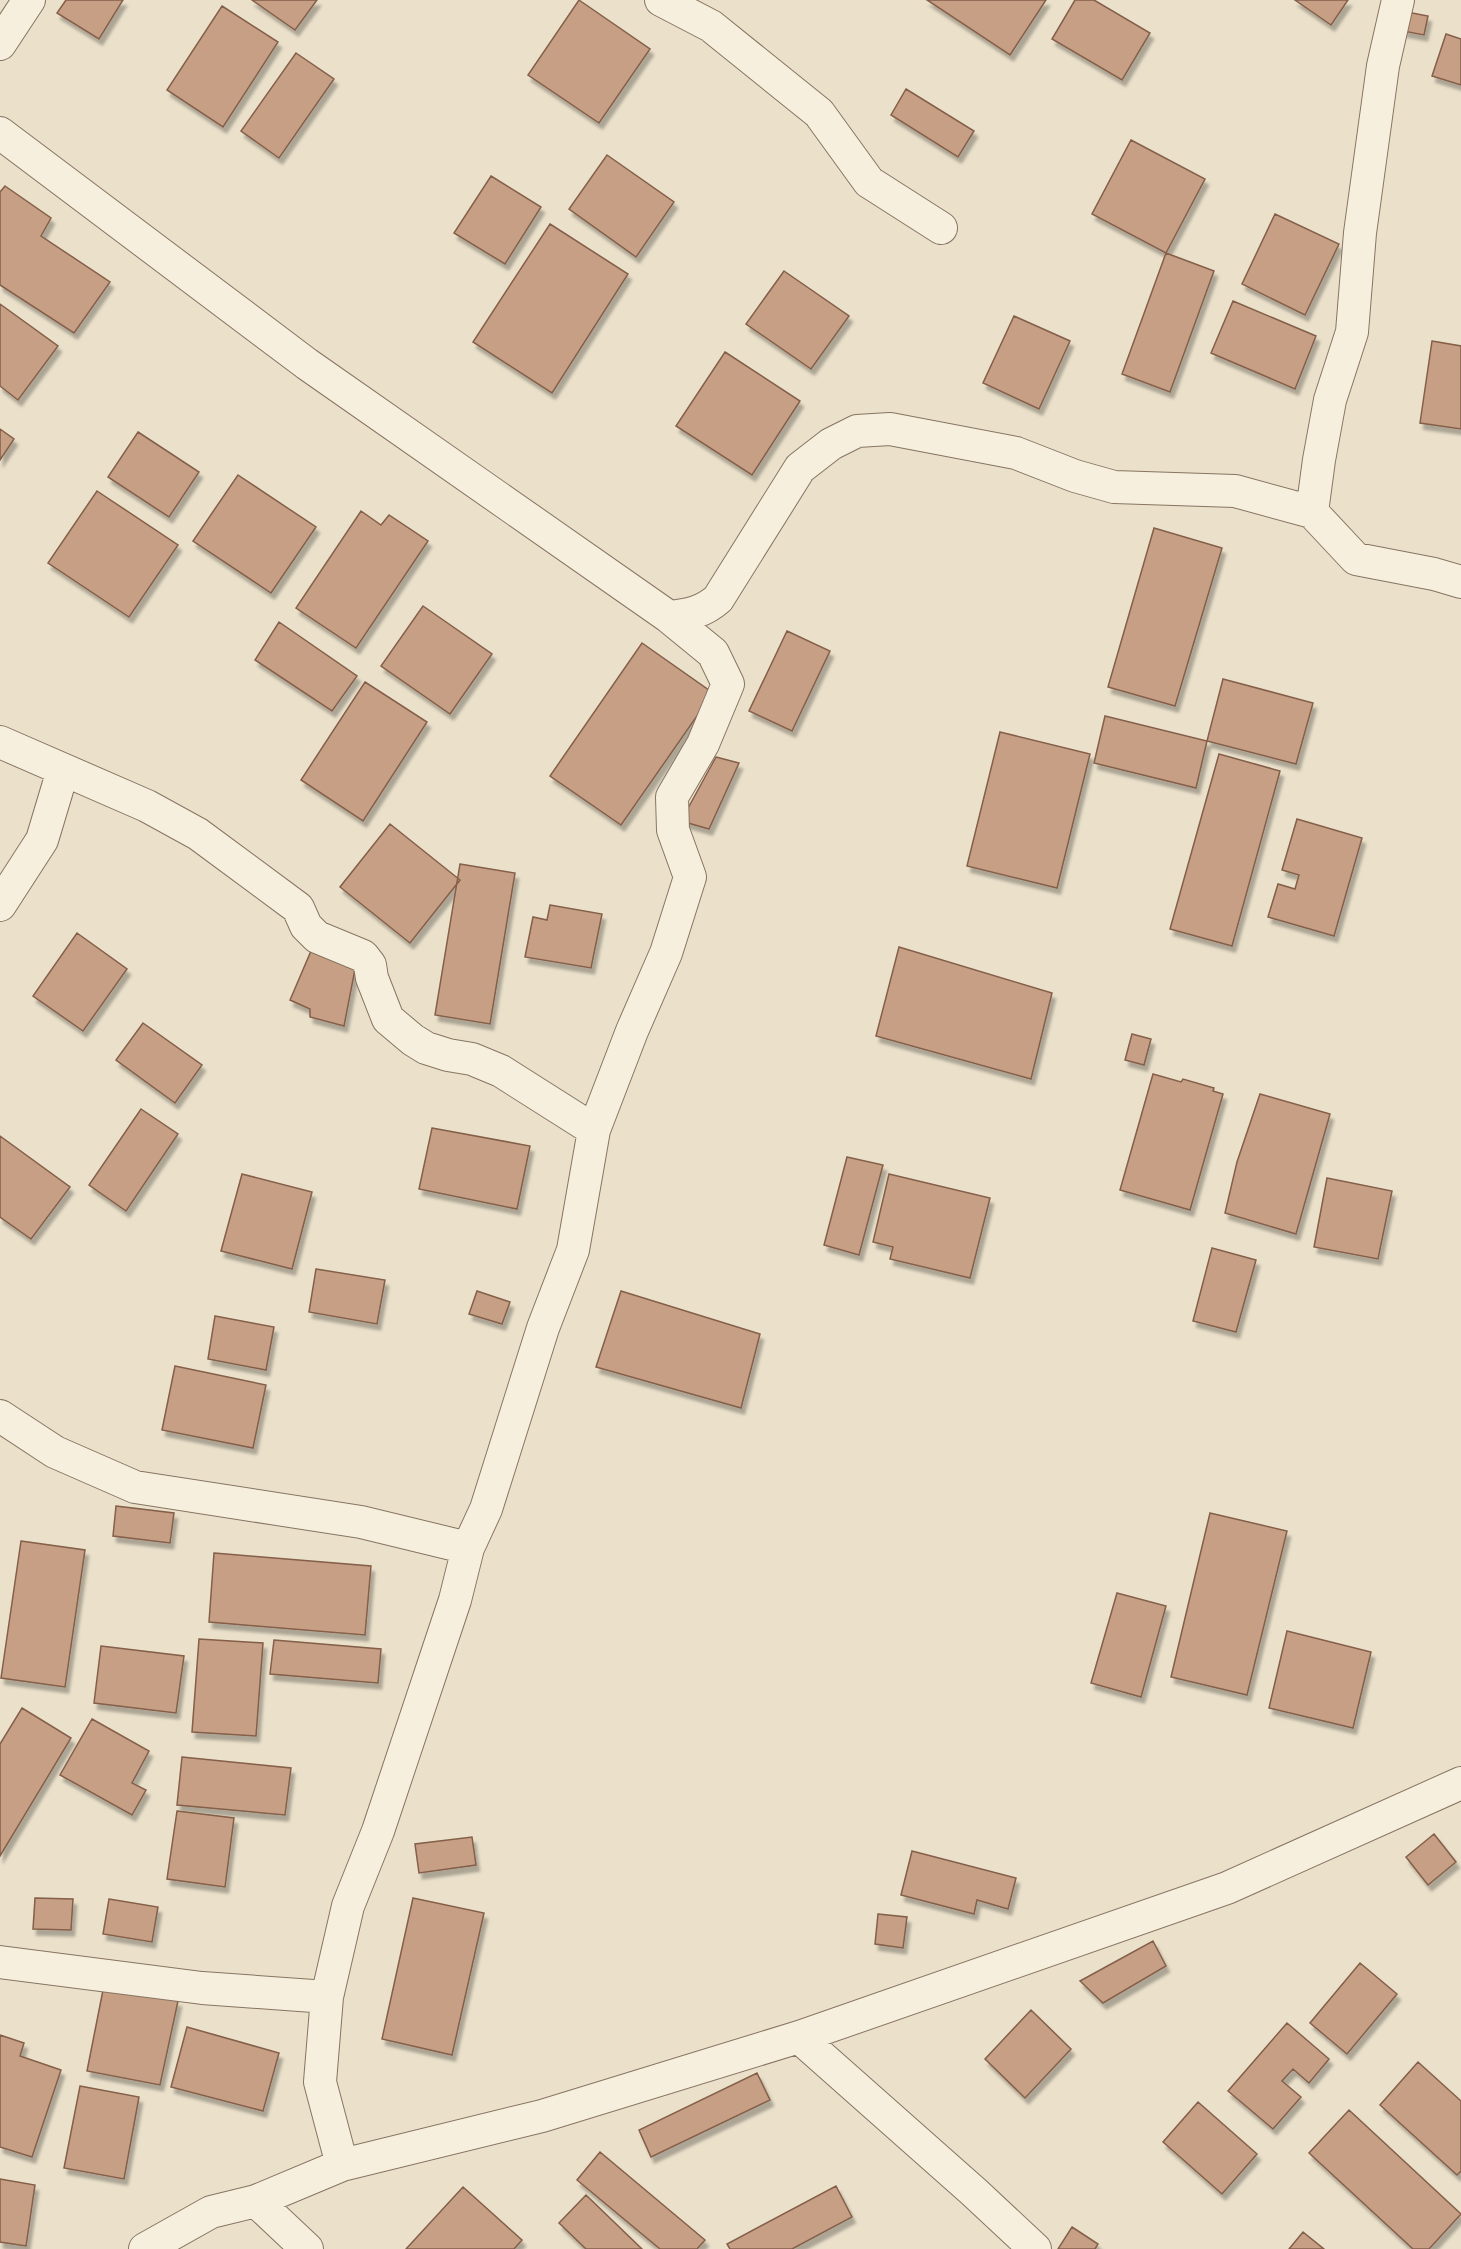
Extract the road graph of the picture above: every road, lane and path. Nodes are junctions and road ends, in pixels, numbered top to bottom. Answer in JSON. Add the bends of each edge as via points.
{"nodes":[{"id":1,"x":29,"y":0,"type":"edge"},
{"id":2,"x":661,"y":0,"type":"edge"},
{"id":3,"x":1398,"y":0,"type":"edge"},
{"id":4,"x":0,"y":44,"type":"edge"},
{"id":5,"x":0,"y":133,"type":"edge"},
{"id":6,"x":941,"y":228,"type":"dead end"},
{"id":7,"x":1312,"y":512,"type":"junction"},
{"id":8,"x":1461,"y":582,"type":"edge"},
{"id":9,"x":708,"y":608,"type":"junction"},
{"id":10,"x":669,"y":617,"type":"junction"},
{"id":11,"x":698,"y":640,"type":"junction"},
{"id":12,"x":0,"y":742,"type":"edge"},
{"id":13,"x":63,"y":770,"type":"junction"},
{"id":14,"x":0,"y":905,"type":"edge"},
{"id":15,"x":594,"y":1130,"type":"junction"},
{"id":16,"x":0,"y":1416,"type":"edge"},
{"id":17,"x":468,"y":1548,"type":"junction"},
{"id":18,"x":1461,"y":1784,"type":"edge"},
{"id":19,"x":0,"y":1962,"type":"edge"},
{"id":20,"x":327,"y":1997,"type":"junction"},
{"id":21,"x":799,"y":2037,"type":"junction"},
{"id":22,"x":342,"y":2165,"type":"junction"},
{"id":23,"x":256,"y":2201,"type":"junction"},
{"id":24,"x":145,"y":2249,"type":"edge"},
{"id":25,"x":307,"y":2249,"type":"edge"},
{"id":26,"x":1035,"y":2249,"type":"edge"}],
"edges":[{"from":1,"to":4,"type":"street"},
{"from":2,"to":6,"type":"street","via":[[711,26],[819,113],[869,182]]},
{"from":3,"to":7,"type":"street","via":[[1380,88],[1360,233],[1352,332],[1330,400]]},
{"from":5,"to":10,"type":"street","via":[[307,364]]},
{"from":7,"to":8,"type":"street","via":[[1356,559]]},
{"from":7,"to":9,"type":"street","via":[[1235,491],[1114,487],[1016,453],[915,432],[857,431],[831,444],[800,468]]},
{"from":9,"to":10,"type":"street"},
{"from":9,"to":11,"type":"street"},
{"from":10,"to":11,"type":"street"},
{"from":11,"to":15,"type":"street","via":[[712,653],[728,684],[703,744],[672,797],[673,830],[690,877],[666,953]]},
{"from":12,"to":13,"type":"street"},
{"from":13,"to":14,"type":"street","via":[[42,840]]},
{"from":13,"to":15,"type":"street","via":[[147,806],[198,834],[298,908],[306,926],[317,937],[363,956],[370,965],[388,1019],[413,1040],[426,1048],[501,1071]]},
{"from":15,"to":17,"type":"street","via":[[573,1250],[543,1328],[486,1509]]},
{"from":16,"to":17,"type":"street","via":[[55,1452],[135,1487],[361,1522]]},
{"from":17,"to":20,"type":"street","via":[[452,1611],[378,1831],[348,1906]]},
{"from":18,"to":21,"type":"street","via":[[1227,1888]]},
{"from":19,"to":20,"type":"street","via":[[202,1988]]},
{"from":20,"to":22,"type":"street","via":[[320,2082]]},
{"from":21,"to":22,"type":"street","via":[[542,2116]]},
{"from":21,"to":26,"type":"street"},
{"from":22,"to":23,"type":"street"},
{"from":23,"to":24,"type":"street","via":[[211,2212]]},
{"from":23,"to":25,"type":"street"}]}
